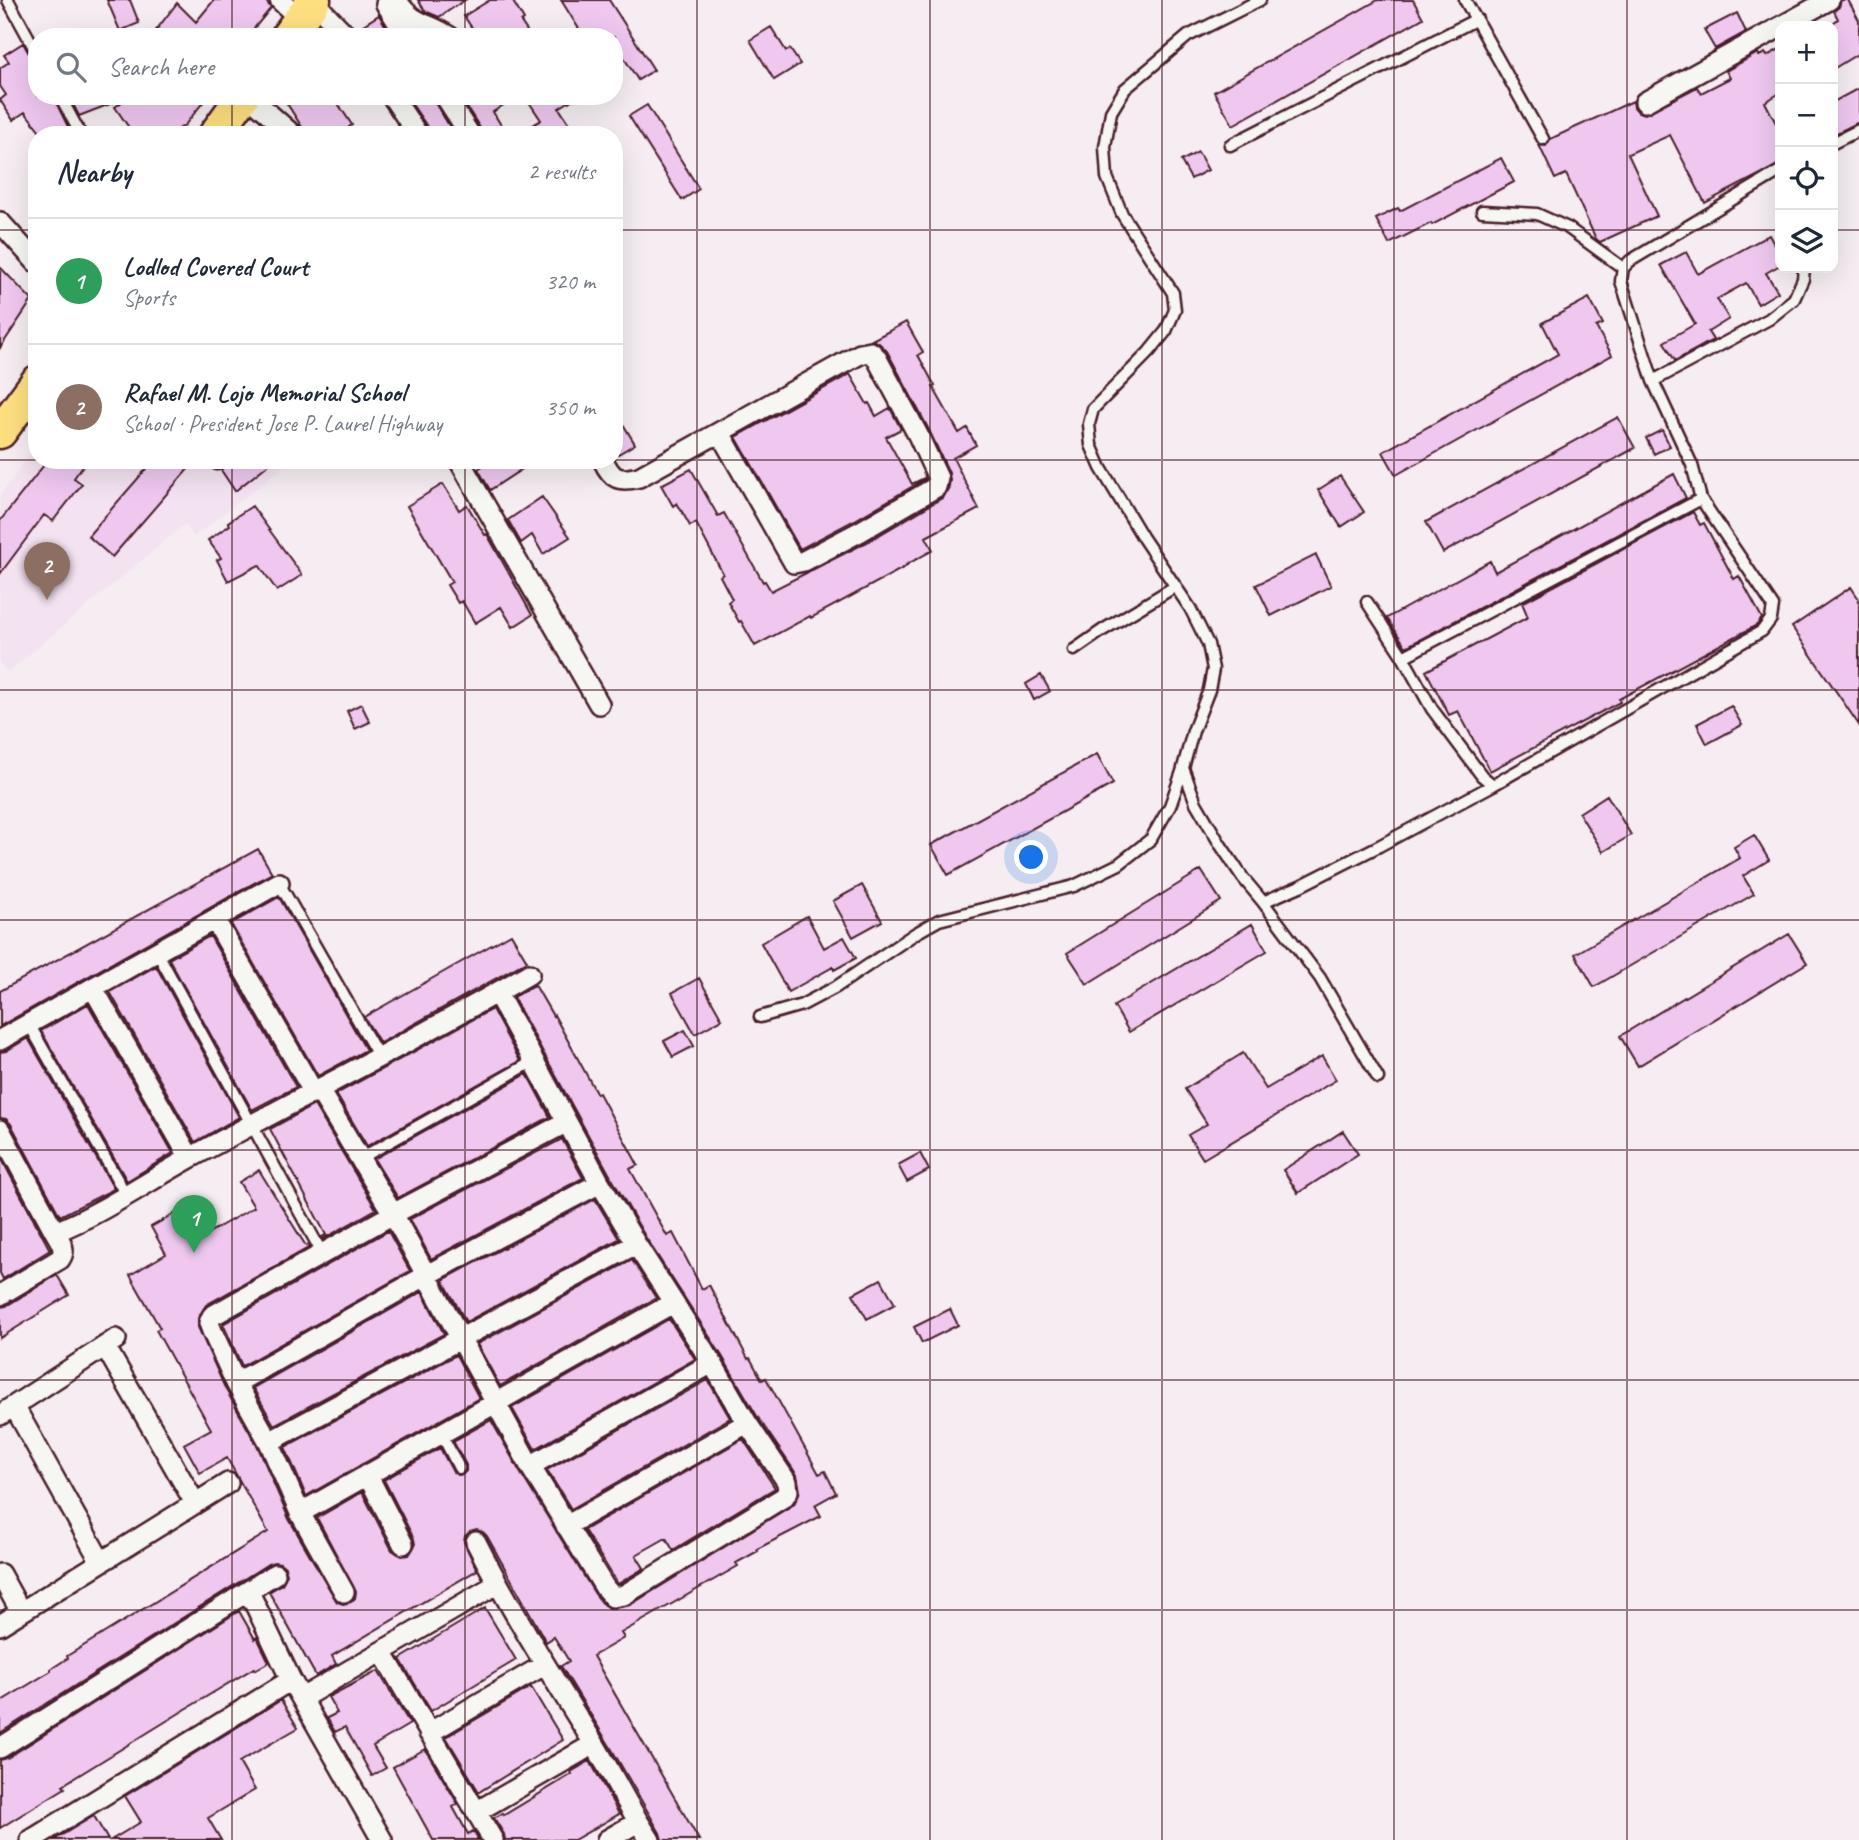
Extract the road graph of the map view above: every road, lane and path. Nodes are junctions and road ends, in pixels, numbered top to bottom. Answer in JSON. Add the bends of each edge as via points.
{"nodes":[{"id":1,"x":8,"y":0,"type":"edge"},
{"id":2,"x":383,"y":0,"type":"edge"},
{"id":3,"x":396,"y":0,"type":"edge"},
{"id":4,"x":1260,"y":0,"type":"edge"},
{"id":5,"x":1465,"y":0,"type":"edge"},
{"id":6,"x":1829,"y":0,"type":"edge"},
{"id":7,"x":299,"y":11,"type":"edge"},
{"id":8,"x":1477,"y":19,"type":"junction"},
{"id":9,"x":1792,"y":21,"type":"edge"},
{"id":10,"x":331,"y":28,"type":"edge"},
{"id":11,"x":401,"y":28,"type":"edge"},
{"id":12,"x":436,"y":28,"type":"edge"},
{"id":13,"x":1775,"y":30,"type":"edge"},
{"id":14,"x":28,"y":37,"type":"edge"},
{"id":15,"x":1645,"y":102,"type":"dead end"},
{"id":16,"x":65,"y":105,"type":"edge"},
{"id":17,"x":237,"y":105,"type":"edge"},
{"id":18,"x":259,"y":105,"type":"edge"},
{"id":19,"x":399,"y":105,"type":"edge"},
{"id":20,"x":451,"y":105,"type":"edge"},
{"id":21,"x":76,"y":126,"type":"edge"},
{"id":22,"x":221,"y":126,"type":"edge"},
{"id":23,"x":283,"y":126,"type":"edge"},
{"id":24,"x":412,"y":126,"type":"edge"},
{"id":25,"x":464,"y":126,"type":"edge"},
{"id":26,"x":1859,"y":130,"type":"edge"},
{"id":27,"x":1543,"y":139,"type":"dead end"},
{"id":28,"x":1838,"y":140,"type":"edge"},
{"id":29,"x":1230,"y":145,"type":"dead end"},
{"id":30,"x":1775,"y":177,"type":"edge"},
{"id":31,"x":1482,"y":211,"type":"dead end"},
{"id":32,"x":0,"y":222,"type":"edge"},
{"id":33,"x":28,"y":253,"type":"edge"},
{"id":34,"x":1623,"y":268,"type":"junction"},
{"id":35,"x":1804,"y":273,"type":"edge"},
{"id":36,"x":1653,"y":382,"type":"junction"},
{"id":37,"x":28,"y":392,"type":"edge"},
{"id":38,"x":8,"y":414,"type":"edge"},
{"id":39,"x":720,"y":433,"type":"junction"},
{"id":40,"x":464,"y":469,"type":"edge"},
{"id":41,"x":608,"y":469,"type":"edge"},
{"id":42,"x":1701,"y":499,"type":"junction"},
{"id":43,"x":1176,"y":586,"type":"junction"},
{"id":44,"x":1367,"y":602,"type":"dead end"},
{"id":45,"x":1074,"y":650,"type":"dead end"},
{"id":46,"x":1403,"y":657,"type":"junction"},
{"id":47,"x":599,"y":704,"type":"dead end"},
{"id":48,"x":1183,"y":768,"type":"junction"},
{"id":49,"x":1493,"y":785,"type":"junction"},
{"id":50,"x":279,"y":883,"type":"joint"},
{"id":51,"x":1263,"y":902,"type":"junction"},
{"id":52,"x":215,"y":919,"type":"junction"},
{"id":53,"x":158,"y":952,"type":"junction"},
{"id":54,"x":529,"y":974,"type":"dead end"},
{"id":55,"x":93,"y":988,"type":"junction"},
{"id":56,"x":497,"y":993,"type":"junction"},
{"id":57,"x":760,"y":1017,"type":"dead end"},
{"id":58,"x":29,"y":1024,"type":"junction"},
{"id":59,"x":0,"y":1040,"type":"edge"},
{"id":60,"x":379,"y":1057,"type":"junction"},
{"id":61,"x":534,"y":1061,"type":"junction"},
{"id":62,"x":1378,"y":1078,"type":"dead end"},
{"id":63,"x":316,"y":1091,"type":"junction"},
{"id":64,"x":567,"y":1122,"type":"junction"},
{"id":65,"x":252,"y":1126,"type":"junction"},
{"id":66,"x":0,"y":1130,"type":"edge"},
{"id":67,"x":190,"y":1158,"type":"junction"},
{"id":68,"x":361,"y":1158,"type":"junction"},
{"id":69,"x":600,"y":1183,"type":"junction"},
{"id":70,"x":126,"y":1195,"type":"junction"},
{"id":71,"x":393,"y":1214,"type":"junction"},
{"id":72,"x":55,"y":1232,"type":"junction"},
{"id":73,"x":636,"y":1244,"type":"junction"},
{"id":74,"x":322,"y":1253,"type":"junction"},
{"id":75,"x":427,"y":1275,"type":"junction"},
{"id":76,"x":1,"y":1293,"type":"edge"},
{"id":77,"x":673,"y":1303,"type":"junction"},
{"id":78,"x":461,"y":1338,"type":"junction"},
{"id":79,"x":712,"y":1363,"type":"junction"},
{"id":80,"x":236,"y":1383,"type":"junction"},
{"id":81,"x":495,"y":1402,"type":"junction"},
{"id":82,"x":7,"y":1411,"type":"edge"},
{"id":83,"x":747,"y":1423,"type":"junction"},
{"id":84,"x":441,"y":1432,"type":"junction"},
{"id":85,"x":269,"y":1442,"type":"junction"},
{"id":86,"x":530,"y":1466,"type":"junction"},
{"id":87,"x":459,"y":1468,"type":"dead end"},
{"id":88,"x":367,"y":1474,"type":"junction"},
{"id":89,"x":228,"y":1483,"type":"dead end"},
{"id":90,"x":195,"y":1503,"type":"junction"},
{"id":91,"x":300,"y":1513,"type":"junction"},
{"id":92,"x":566,"y":1526,"type":"junction"},
{"id":93,"x":476,"y":1542,"type":"dead end"},
{"id":94,"x":403,"y":1544,"type":"dead end"},
{"id":95,"x":101,"y":1562,"type":"junction"},
{"id":96,"x":275,"y":1573,"type":"dead end"},
{"id":97,"x":0,"y":1574,"type":"edge"},
{"id":98,"x":497,"y":1584,"type":"junction"},
{"id":99,"x":248,"y":1592,"type":"junction"},
{"id":100,"x":344,"y":1592,"type":"dead end"},
{"id":101,"x":21,"y":1612,"type":"junction"},
{"id":102,"x":0,"y":1625,"type":"edge"},
{"id":103,"x":382,"y":1652,"type":"junction"},
{"id":104,"x":544,"y":1665,"type":"junction"},
{"id":105,"x":292,"y":1680,"type":"junction"},
{"id":106,"x":302,"y":1698,"type":"junction"},
{"id":107,"x":429,"y":1733,"type":"junction"},
{"id":108,"x":594,"y":1744,"type":"junction"},
{"id":109,"x":0,"y":1748,"type":"edge"},
{"id":110,"x":476,"y":1812,"type":"junction"},
{"id":111,"x":638,"y":1822,"type":"junction"},
{"id":112,"x":31,"y":1840,"type":"edge"},
{"id":113,"x":382,"y":1840,"type":"edge"},
{"id":114,"x":493,"y":1840,"type":"edge"},
{"id":115,"x":607,"y":1840,"type":"edge"},
{"id":116,"x":650,"y":1840,"type":"edge"}],
"edges":[{"from":1,"to":14,"type":"lane"},
{"from":2,"to":11,"type":"street"},
{"from":3,"to":12,"type":"street","via":[[415,21]]},
{"from":4,"to":43,"type":"lane","via":[[1188,36],[1125,89],[1111,112],[1105,147],[1107,177],[1122,214],[1173,293],[1175,310],[1149,352],[1093,409],[1091,445]]},
{"from":5,"to":8,"type":"lane"},
{"from":6,"to":9,"type":"street"},
{"from":7,"to":10,"type":"street"},
{"from":8,"to":27,"type":"lane"},
{"from":8,"to":29,"type":"lane"},
{"from":13,"to":15,"type":"street"},
{"from":16,"to":21,"type":"lane"},
{"from":17,"to":22,"type":"highway"},
{"from":18,"to":23,"type":"street"},
{"from":19,"to":24,"type":"street"},
{"from":20,"to":25,"type":"street"},
{"from":26,"to":28,"type":"lane"},
{"from":30,"to":34,"type":"lane"},
{"from":31,"to":34,"type":"lane","via":[[1538,214],[1569,228]]},
{"from":32,"to":33,"type":"street"},
{"from":34,"to":36,"type":"lane","via":[[1621,281]]},
{"from":35,"to":36,"type":"lane","via":[[1794,299],[1769,319]]},
{"from":36,"to":42,"type":"lane","via":[[1692,465]]},
{"from":37,"to":38,"type":"highway"},
{"from":39,"to":39,"type":"street","via":[[871,352],[918,435],[938,482],[861,531],[794,563]]},
{"from":39,"to":41,"type":"street","via":[[639,477],[616,479]]},
{"from":40,"to":47,"type":"street"},
{"from":42,"to":46,"type":"lane"},
{"from":42,"to":49,"type":"lane","via":[[1773,606],[1771,619],[1762,631]]},
{"from":43,"to":45,"type":"lane"},
{"from":43,"to":48,"type":"lane","via":[[1208,645],[1213,669]]},
{"from":44,"to":46,"type":"lane"},
{"from":46,"to":49,"type":"lane","via":[[1432,709]]},
{"from":48,"to":51,"type":"lane","via":[[1196,803],[1220,844]]},
{"from":48,"to":57,"type":"lane","via":[[1170,806],[1151,839],[1119,864],[1074,886],[939,920],[802,1005]]},
{"from":49,"to":51,"type":"lane"},
{"from":50,"to":52,"type":"street"},
{"from":50,"to":60,"type":"lane"},
{"from":51,"to":62,"type":"lane","via":[[1320,978]]},
{"from":52,"to":53,"type":"street"},
{"from":52,"to":63,"type":"street"},
{"from":53,"to":55,"type":"street"},
{"from":53,"to":65,"type":"lane"},
{"from":54,"to":56,"type":"street"},
{"from":55,"to":58,"type":"street"},
{"from":55,"to":67,"type":"street"},
{"from":56,"to":60,"type":"street"},
{"from":56,"to":61,"type":"street"},
{"from":58,"to":59,"type":"street"},
{"from":58,"to":70,"type":"lane"},
{"from":60,"to":63,"type":"street"},
{"from":61,"to":64,"type":"street"},
{"from":61,"to":68,"type":"lane"},
{"from":63,"to":65,"type":"street"},
{"from":63,"to":68,"type":"street"},
{"from":64,"to":69,"type":"street"},
{"from":64,"to":71,"type":"street"},
{"from":65,"to":67,"type":"street"},
{"from":65,"to":74,"type":"lane"},
{"from":66,"to":72,"type":"street"},
{"from":67,"to":70,"type":"street"},
{"from":68,"to":71,"type":"street"},
{"from":69,"to":73,"type":"street"},
{"from":69,"to":75,"type":"street"},
{"from":70,"to":72,"type":"street"},
{"from":71,"to":74,"type":"street"},
{"from":71,"to":75,"type":"street"},
{"from":72,"to":76,"type":"street","via":[[64,1249],[60,1259]]},
{"from":73,"to":77,"type":"street"},
{"from":73,"to":78,"type":"street"},
{"from":74,"to":80,"type":"street","via":[[212,1316],[209,1324]]},
{"from":75,"to":78,"type":"street"},
{"from":75,"to":80,"type":"street"},
{"from":77,"to":79,"type":"street"},
{"from":77,"to":81,"type":"street"},
{"from":78,"to":81,"type":"street"},
{"from":78,"to":85,"type":"street"},
{"from":79,"to":83,"type":"street"},
{"from":79,"to":86,"type":"street"},
{"from":80,"to":85,"type":"street"},
{"from":81,"to":84,"type":"street"},
{"from":81,"to":86,"type":"street"},
{"from":82,"to":90,"type":"street","via":[[111,1342]]},
{"from":82,"to":95,"type":"street"},
{"from":83,"to":92,"type":"street"},
{"from":83,"to":92,"type":"street","via":[[787,1482],[784,1497],[624,1595],[613,1597],[605,1588]]},
{"from":84,"to":87,"type":"lane"},
{"from":84,"to":88,"type":"street"},
{"from":85,"to":91,"type":"street"},
{"from":86,"to":92,"type":"street"},
{"from":88,"to":91,"type":"street"},
{"from":88,"to":94,"type":"street"},
{"from":89,"to":90,"type":"street"},
{"from":90,"to":95,"type":"street"},
{"from":91,"to":100,"type":"street"},
{"from":93,"to":98,"type":"street"},
{"from":95,"to":101,"type":"street"},
{"from":96,"to":99,"type":"street"},
{"from":97,"to":101,"type":"street"},
{"from":98,"to":103,"type":"street"},
{"from":98,"to":104,"type":"street"},
{"from":99,"to":105,"type":"street"},
{"from":99,"to":109,"type":"street"},
{"from":101,"to":102,"type":"street"},
{"from":103,"to":106,"type":"street"},
{"from":103,"to":107,"type":"street"},
{"from":104,"to":107,"type":"street"},
{"from":104,"to":108,"type":"street"},
{"from":105,"to":106,"type":"street"},
{"from":105,"to":112,"type":"street"},
{"from":106,"to":113,"type":"street"},
{"from":107,"to":110,"type":"street"},
{"from":108,"to":110,"type":"street"},
{"from":108,"to":111,"type":"street"},
{"from":110,"to":114,"type":"street"},
{"from":111,"to":115,"type":"street"},
{"from":111,"to":116,"type":"street"}]}
